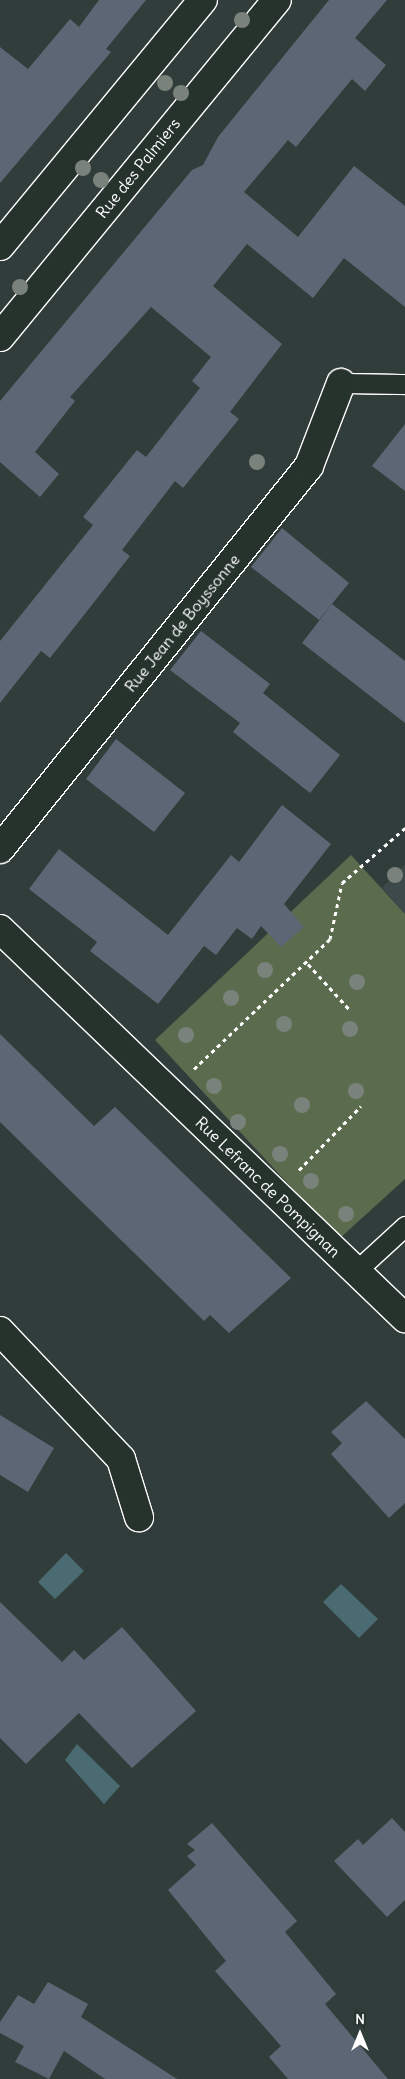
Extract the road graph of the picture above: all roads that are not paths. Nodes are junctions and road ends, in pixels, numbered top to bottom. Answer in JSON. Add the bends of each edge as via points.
{"nodes":[{"id":1,"x":202,"y":0,"type":"edge"},
{"id":2,"x":277,"y":0,"type":"edge"},
{"id":3,"x":0,"y":246,"type":"edge"},
{"id":4,"x":0,"y":336,"type":"edge"},
{"id":5,"x":341,"y":383,"type":"joint"},
{"id":6,"x":405,"y":384,"type":"edge"},
{"id":7,"x":0,"y":849,"type":"edge"},
{"id":8,"x":0,"y":929,"type":"edge"},
{"id":9,"x":405,"y":1226,"type":"edge"},
{"id":10,"x":356,"y":1271,"type":"junction"},
{"id":11,"x":405,"y":1318,"type":"edge"},
{"id":12,"x":0,"y":1330,"type":"edge"},
{"id":13,"x":139,"y":1517,"type":"dead end"}],
"edges":[{"from":1,"to":3,"type":"street"},
{"from":2,"to":4,"type":"street","name":"Rue des Palmiers"},
{"from":5,"to":6,"type":"lane"},
{"from":5,"to":7,"type":"street","name":"Rue Jean de Boyssonne","via":[[309,466]]},
{"from":8,"to":10,"type":"street","name":"Rue Lefranc de Pompignan"},
{"from":9,"to":10,"type":"lane"},
{"from":10,"to":11,"type":"street","name":"Rue Lefranc de Pompignan"},
{"from":12,"to":13,"type":"street","via":[[121,1459]]}]}
